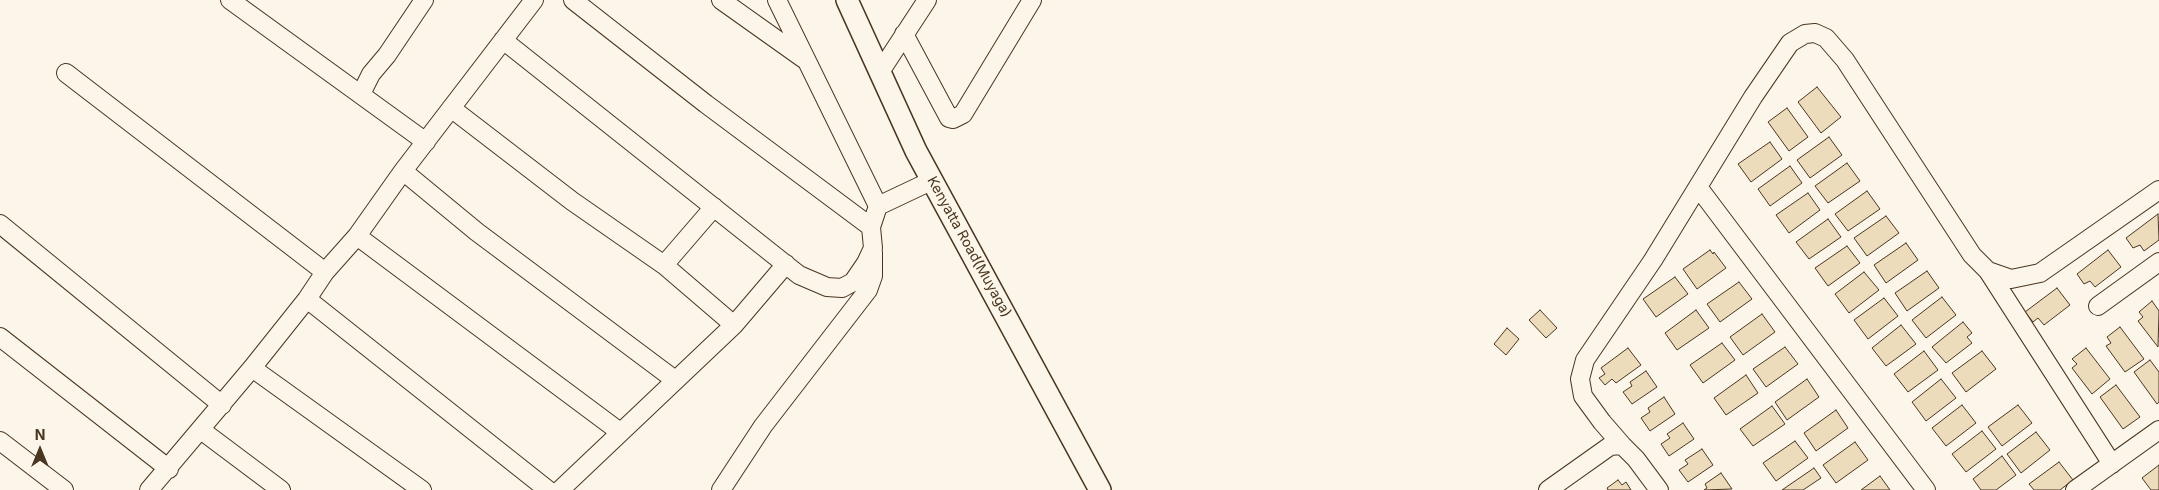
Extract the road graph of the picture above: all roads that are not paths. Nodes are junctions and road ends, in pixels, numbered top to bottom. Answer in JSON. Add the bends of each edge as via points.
{"nodes":[{"id":1,"x":230,"y":0,"type":"edge"},
{"id":2,"x":424,"y":0,"type":"edge"},
{"id":3,"x":534,"y":0,"type":"edge"},
{"id":4,"x":573,"y":0,"type":"edge"},
{"id":5,"x":721,"y":0,"type":"edge"},
{"id":6,"x":777,"y":0,"type":"edge"},
{"id":7,"x":847,"y":0,"type":"edge"},
{"id":8,"x":927,"y":0,"type":"edge"},
{"id":9,"x":1032,"y":0,"type":"edge"},
{"id":10,"x":904,"y":34,"type":"junction"},
{"id":11,"x":503,"y":40,"type":"junction"},
{"id":12,"x":806,"y":60,"type":"junction"},
{"id":13,"x":880,"y":72,"type":"junction"},
{"id":14,"x":66,"y":73,"type":"dead end"},
{"id":15,"x":361,"y":94,"type":"junction"},
{"id":16,"x":451,"y":108,"type":"junction"},
{"id":17,"x":426,"y":142,"type":"junction"},
{"id":18,"x":403,"y":171,"type":"junction"},
{"id":19,"x":933,"y":180,"type":"junction"},
{"id":20,"x":1698,"y":186,"type":"junction"},
{"id":21,"x":2159,"y":190,"type":"edge"},
{"id":22,"x":878,"y":206,"type":"junction"},
{"id":23,"x":714,"y":207,"type":"junction"},
{"id":24,"x":0,"y":224,"type":"edge"},
{"id":25,"x":871,"y":227,"type":"junction"},
{"id":26,"x":357,"y":236,"type":"junction"},
{"id":27,"x":872,"y":248,"type":"junction"},
{"id":28,"x":2159,"y":262,"type":"edge"},
{"id":29,"x":786,"y":264,"type":"junction"},
{"id":30,"x":664,"y":265,"type":"junction"},
{"id":31,"x":1988,"y":271,"type":"junction"},
{"id":32,"x":325,"y":272,"type":"junction"},
{"id":33,"x":307,"y":299,"type":"junction"},
{"id":34,"x":2098,"y":306,"type":"dead end"},
{"id":35,"x":734,"y":325,"type":"junction"},
{"id":36,"x":0,"y":337,"type":"edge"},
{"id":37,"x":252,"y":368,"type":"junction"},
{"id":38,"x":675,"y":380,"type":"junction"},
{"id":39,"x":222,"y":405,"type":"junction"},
{"id":40,"x":201,"y":430,"type":"junction"},
{"id":41,"x":2159,"y":430,"type":"edge"},
{"id":42,"x":620,"y":432,"type":"junction"},
{"id":43,"x":0,"y":441,"type":"edge"},
{"id":44,"x":1622,"y":445,"type":"junction"},
{"id":45,"x":2112,"y":464,"type":"junction"},
{"id":46,"x":169,"y":469,"type":"junction"},
{"id":47,"x":58,"y":488,"type":"edge"},
{"id":48,"x":149,"y":490,"type":"edge"},
{"id":49,"x":281,"y":490,"type":"edge"},
{"id":50,"x":422,"y":490,"type":"edge"},
{"id":51,"x":548,"y":490,"type":"edge"},
{"id":52,"x":560,"y":490,"type":"edge"},
{"id":53,"x":721,"y":490,"type":"edge"},
{"id":54,"x":1100,"y":490,"type":"edge"},
{"id":55,"x":1548,"y":490,"type":"edge"},
{"id":56,"x":1659,"y":490,"type":"edge"},
{"id":57,"x":1926,"y":490,"type":"edge"},
{"id":58,"x":2075,"y":490,"type":"edge"}],
"edges":[{"from":1,"to":15,"type":"street"},
{"from":2,"to":15,"type":"street","via":[[371,74]]},
{"from":3,"to":11,"type":"street"},
{"from":4,"to":25,"type":"street"},
{"from":5,"to":12,"type":"street"},
{"from":6,"to":12,"type":"street"},
{"from":7,"to":13,"type":"main road","name":"Kenyatta Road(Muyaga)"},
{"from":8,"to":10,"type":"street"},
{"from":9,"to":10,"type":"street","via":[[963,114],[953,119],[949,118]]},
{"from":10,"to":13,"type":"street"},
{"from":11,"to":16,"type":"street"},
{"from":11,"to":23,"type":"street"},
{"from":12,"to":22,"type":"street"},
{"from":13,"to":19,"type":"main road","name":"Kenyatta Road(Muyaga)"},
{"from":14,"to":32,"type":"street"},
{"from":15,"to":17,"type":"street"},
{"from":16,"to":17,"type":"street"},
{"from":16,"to":30,"type":"street","via":[[572,201]]},
{"from":17,"to":18,"type":"street"},
{"from":18,"to":26,"type":"street"},
{"from":18,"to":38,"type":"street","via":[[476,232]]},
{"from":19,"to":22,"type":"street"},
{"from":19,"to":54,"type":"main road","name":"Kenyatta Road(Muyaga)"},
{"from":20,"to":31,"type":"street","via":[[1790,43],[1805,34],[1815,33],[1826,38],[1845,60],[1972,255]]},
{"from":20,"to":44,"type":"street","via":[[1653,260],[1585,360],[1580,379],[1583,396]]},
{"from":20,"to":57,"type":"street"},
{"from":21,"to":31,"type":"street","via":[[2040,274],[2011,279]]},
{"from":22,"to":25,"type":"street"},
{"from":23,"to":29,"type":"street"},
{"from":23,"to":30,"type":"street"},
{"from":24,"to":39,"type":"street"},
{"from":25,"to":27,"type":"street"},
{"from":26,"to":32,"type":"street"},
{"from":26,"to":42,"type":"street"},
{"from":27,"to":29,"type":"street","via":[[853,282],[842,288],[827,287],[799,275]]},
{"from":27,"to":53,"type":"street","via":[[873,276],[868,290],[763,426]]},
{"from":28,"to":34,"type":"street"},
{"from":29,"to":35,"type":"street"},
{"from":30,"to":35,"type":"street"},
{"from":31,"to":45,"type":"street"},
{"from":32,"to":33,"type":"street"},
{"from":33,"to":37,"type":"street"},
{"from":33,"to":51,"type":"street"},
{"from":35,"to":38,"type":"street"},
{"from":36,"to":46,"type":"street"},
{"from":37,"to":39,"type":"street"},
{"from":37,"to":50,"type":"street"},
{"from":38,"to":42,"type":"street"},
{"from":39,"to":40,"type":"street"},
{"from":40,"to":46,"type":"street"},
{"from":40,"to":49,"type":"street"},
{"from":41,"to":45,"type":"street"},
{"from":42,"to":52,"type":"street"},
{"from":43,"to":47,"type":"street"},
{"from":44,"to":55,"type":"street","via":[[1610,446]]},
{"from":44,"to":56,"type":"street"},
{"from":45,"to":58,"type":"street"},
{"from":46,"to":48,"type":"street"}]}
